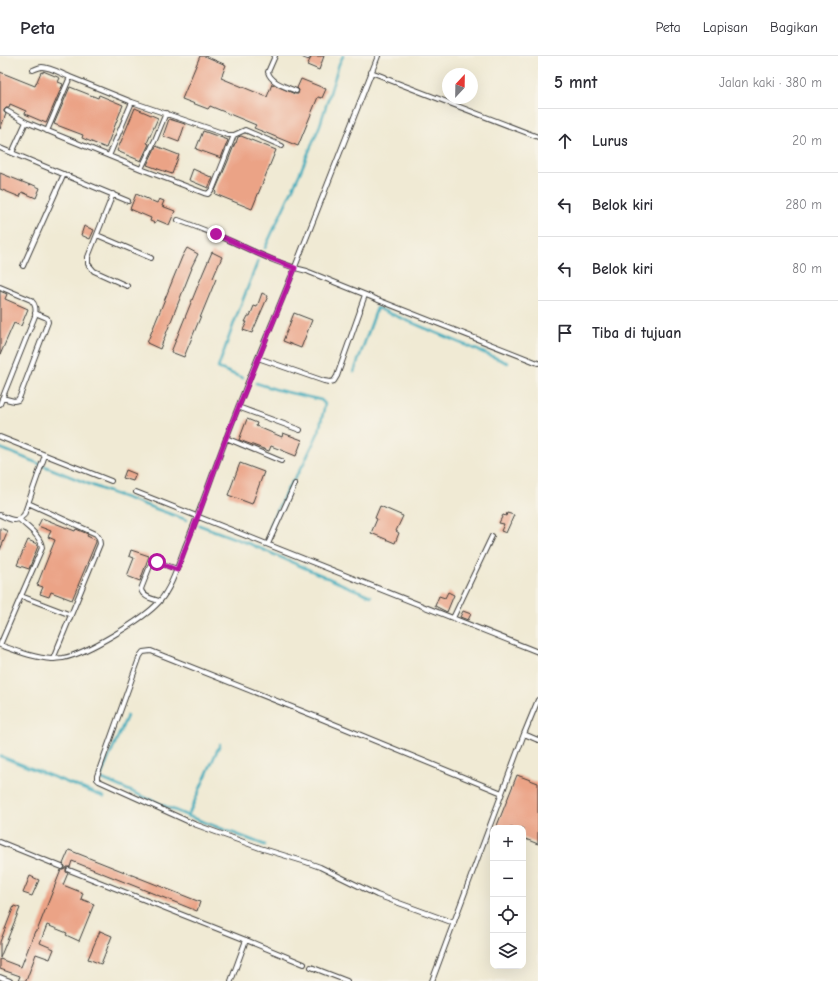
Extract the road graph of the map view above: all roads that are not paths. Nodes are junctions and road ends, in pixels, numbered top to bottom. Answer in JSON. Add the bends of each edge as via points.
{"nodes":[{"id":1,"x":275,"y":56,"type":"edge"},
{"id":2,"x":378,"y":56,"type":"edge"},
{"id":3,"x":33,"y":70,"type":"dead end"},
{"id":4,"x":371,"y":72,"type":"junction"},
{"id":5,"x":70,"y":77,"type":"junction"},
{"id":6,"x":296,"y":91,"type":"dead end"},
{"id":7,"x":132,"y":102,"type":"junction"},
{"id":8,"x":7,"y":111,"type":"dead end"},
{"id":9,"x":166,"y":113,"type":"junction"},
{"id":10,"x":26,"y":122,"type":"junction"},
{"id":11,"x":47,"y":131,"type":"junction"},
{"id":12,"x":234,"y":135,"type":"junction"},
{"id":13,"x":538,"y":137,"type":"edge"},
{"id":14,"x":282,"y":146,"type":"dead end"},
{"id":15,"x":0,"y":148,"type":"edge"},
{"id":16,"x":12,"y":153,"type":"junction"},
{"id":17,"x":109,"y":156,"type":"junction"},
{"id":18,"x":141,"y":169,"type":"junction"},
{"id":19,"x":64,"y":174,"type":"junction"},
{"id":20,"x":113,"y":194,"type":"junction"},
{"id":21,"x":128,"y":201,"type":"dead end"},
{"id":22,"x":178,"y":220,"type":"dead end"},
{"id":23,"x":97,"y":235,"type":"junction"},
{"id":24,"x":151,"y":258,"type":"dead end"},
{"id":25,"x":23,"y":266,"type":"dead end"},
{"id":26,"x":295,"y":268,"type":"junction"},
{"id":27,"x":127,"y":286,"type":"dead end"},
{"id":28,"x":0,"y":287,"type":"edge"},
{"id":29,"x":365,"y":295,"type":"junction"},
{"id":30,"x":36,"y":313,"type":"junction"},
{"id":31,"x":258,"y":358,"type":"junction"},
{"id":32,"x":538,"y":363,"type":"edge"},
{"id":33,"x":2,"y":398,"type":"junction"},
{"id":34,"x":0,"y":404,"type":"edge"},
{"id":35,"x":238,"y":408,"type":"junction"},
{"id":36,"x":300,"y":430,"type":"dead end"},
{"id":37,"x":0,"y":437,"type":"edge"},
{"id":38,"x":226,"y":438,"type":"junction"},
{"id":39,"x":45,"y":455,"type":"junction"},
{"id":40,"x":281,"y":461,"type":"dead end"},
{"id":41,"x":111,"y":482,"type":"dead end"},
{"id":42,"x":295,"y":484,"type":"dead end"},
{"id":43,"x":136,"y":492,"type":"dead end"},
{"id":44,"x":28,"y":503,"type":"junction"},
{"id":45,"x":0,"y":515,"type":"edge"},
{"id":46,"x":198,"y":516,"type":"junction"},
{"id":47,"x":20,"y":520,"type":"junction"},
{"id":48,"x":492,"y":536,"type":"dead end"},
{"id":49,"x":268,"y":544,"type":"junction"},
{"id":50,"x":177,"y":570,"type":"junction"},
{"id":51,"x":21,"y":596,"type":"junction"},
{"id":52,"x":159,"y":601,"type":"junction"},
{"id":53,"x":70,"y":615,"type":"junction"},
{"id":54,"x":453,"y":618,"type":"junction"},
{"id":55,"x":0,"y":645,"type":"edge"},
{"id":56,"x":538,"y":652,"type":"edge"},
{"id":57,"x":53,"y":659,"type":"junction"},
{"id":58,"x":538,"y":700,"type":"edge"},
{"id":59,"x":524,"y":734,"type":"junction"},
{"id":60,"x":538,"y":740,"type":"edge"},
{"id":61,"x":502,"y":793,"type":"junction"},
{"id":62,"x":0,"y":842,"type":"edge"},
{"id":63,"x":62,"y":867,"type":"dead end"},
{"id":64,"x":69,"y":870,"type":"dead end"},
{"id":65,"x":454,"y":923,"type":"junction"},
{"id":66,"x":246,"y":940,"type":"junction"},
{"id":67,"x":304,"y":964,"type":"dead end"},
{"id":68,"x":311,"y":967,"type":"dead end"},
{"id":69,"x":0,"y":977,"type":"edge"},
{"id":70,"x":10,"y":981,"type":"edge"},
{"id":71,"x":231,"y":981,"type":"edge"},
{"id":72,"x":347,"y":981,"type":"edge"},
{"id":73,"x":432,"y":981,"type":"edge"}],
"edges":[{"from":1,"to":6,"type":"lane","via":[[268,72],[270,78]]},
{"from":2,"to":4,"type":"lane"},
{"from":3,"to":5,"type":"lane","via":[[42,67]]},
{"from":4,"to":13,"type":"lane"},
{"from":4,"to":26,"type":"lane"},
{"from":5,"to":7,"type":"lane"},
{"from":5,"to":11,"type":"lane"},
{"from":7,"to":9,"type":"lane"},
{"from":7,"to":17,"type":"lane"},
{"from":8,"to":10,"type":"lane"},
{"from":9,"to":12,"type":"lane"},
{"from":9,"to":18,"type":"lane"},
{"from":10,"to":11,"type":"lane"},
{"from":10,"to":16,"type":"lane"},
{"from":11,"to":17,"type":"lane"},
{"from":12,"to":14,"type":"lane","via":[[245,130]]},
{"from":12,"to":18,"type":"lane","via":[[214,188],[208,194]]},
{"from":15,"to":16,"type":"lane"},
{"from":16,"to":19,"type":"lane"},
{"from":17,"to":18,"type":"lane"},
{"from":19,"to":20,"type":"lane"},
{"from":19,"to":25,"type":"lane"},
{"from":20,"to":21,"type":"lane"},
{"from":20,"to":23,"type":"lane"},
{"from":22,"to":26,"type":"lane"},
{"from":23,"to":24,"type":"lane"},
{"from":23,"to":27,"type":"lane","via":[[88,257],[88,264],[94,271]]},
{"from":26,"to":29,"type":"lane"},
{"from":26,"to":31,"type":"lane"},
{"from":28,"to":30,"type":"lane","via":[[31,300],[36,307]]},
{"from":29,"to":31,"type":"lane","via":[[334,381],[324,381]]},
{"from":29,"to":32,"type":"lane"},
{"from":30,"to":33,"type":"lane"},
{"from":30,"to":33,"type":"lane","via":[[47,318],[48,322],[20,396],[14,401]]},
{"from":31,"to":35,"type":"lane"},
{"from":33,"to":34,"type":"lane"},
{"from":35,"to":36,"type":"lane"},
{"from":35,"to":38,"type":"lane"},
{"from":37,"to":39,"type":"lane"},
{"from":38,"to":40,"type":"lane"},
{"from":38,"to":46,"type":"lane"},
{"from":39,"to":41,"type":"lane"},
{"from":39,"to":44,"type":"lane"},
{"from":42,"to":49,"type":"lane"},
{"from":43,"to":46,"type":"lane"},
{"from":44,"to":47,"type":"lane"},
{"from":44,"to":53,"type":"lane","via":[[96,534],[99,538],[100,544]]},
{"from":45,"to":47,"type":"lane","via":[[15,521]]},
{"from":46,"to":49,"type":"lane"},
{"from":46,"to":50,"type":"lane"},
{"from":47,"to":51,"type":"lane","via":[[38,538],[42,548]]},
{"from":48,"to":54,"type":"lane"},
{"from":49,"to":54,"type":"lane"},
{"from":50,"to":52,"type":"lane"},
{"from":50,"to":52,"type":"lane","via":[[157,562],[150,566],[141,588],[142,592]]},
{"from":51,"to":53,"type":"lane"},
{"from":51,"to":55,"type":"lane"},
{"from":52,"to":57,"type":"lane","via":[[133,623],[99,643],[64,658]]},
{"from":53,"to":57,"type":"lane"},
{"from":54,"to":56,"type":"lane"},
{"from":55,"to":57,"type":"lane"},
{"from":58,"to":59,"type":"lane"},
{"from":59,"to":60,"type":"lane"},
{"from":59,"to":61,"type":"lane"},
{"from":61,"to":65,"type":"lane"},
{"from":61,"to":65,"type":"lane","via":[[151,651],[143,652],[140,656],[96,779],[194,824],[320,867],[377,895]]},
{"from":62,"to":63,"type":"lane"},
{"from":64,"to":66,"type":"lane"},
{"from":65,"to":73,"type":"lane"},
{"from":66,"to":67,"type":"lane"},
{"from":66,"to":71,"type":"lane"},
{"from":68,"to":72,"type":"lane"},
{"from":69,"to":70,"type":"lane"}]}
